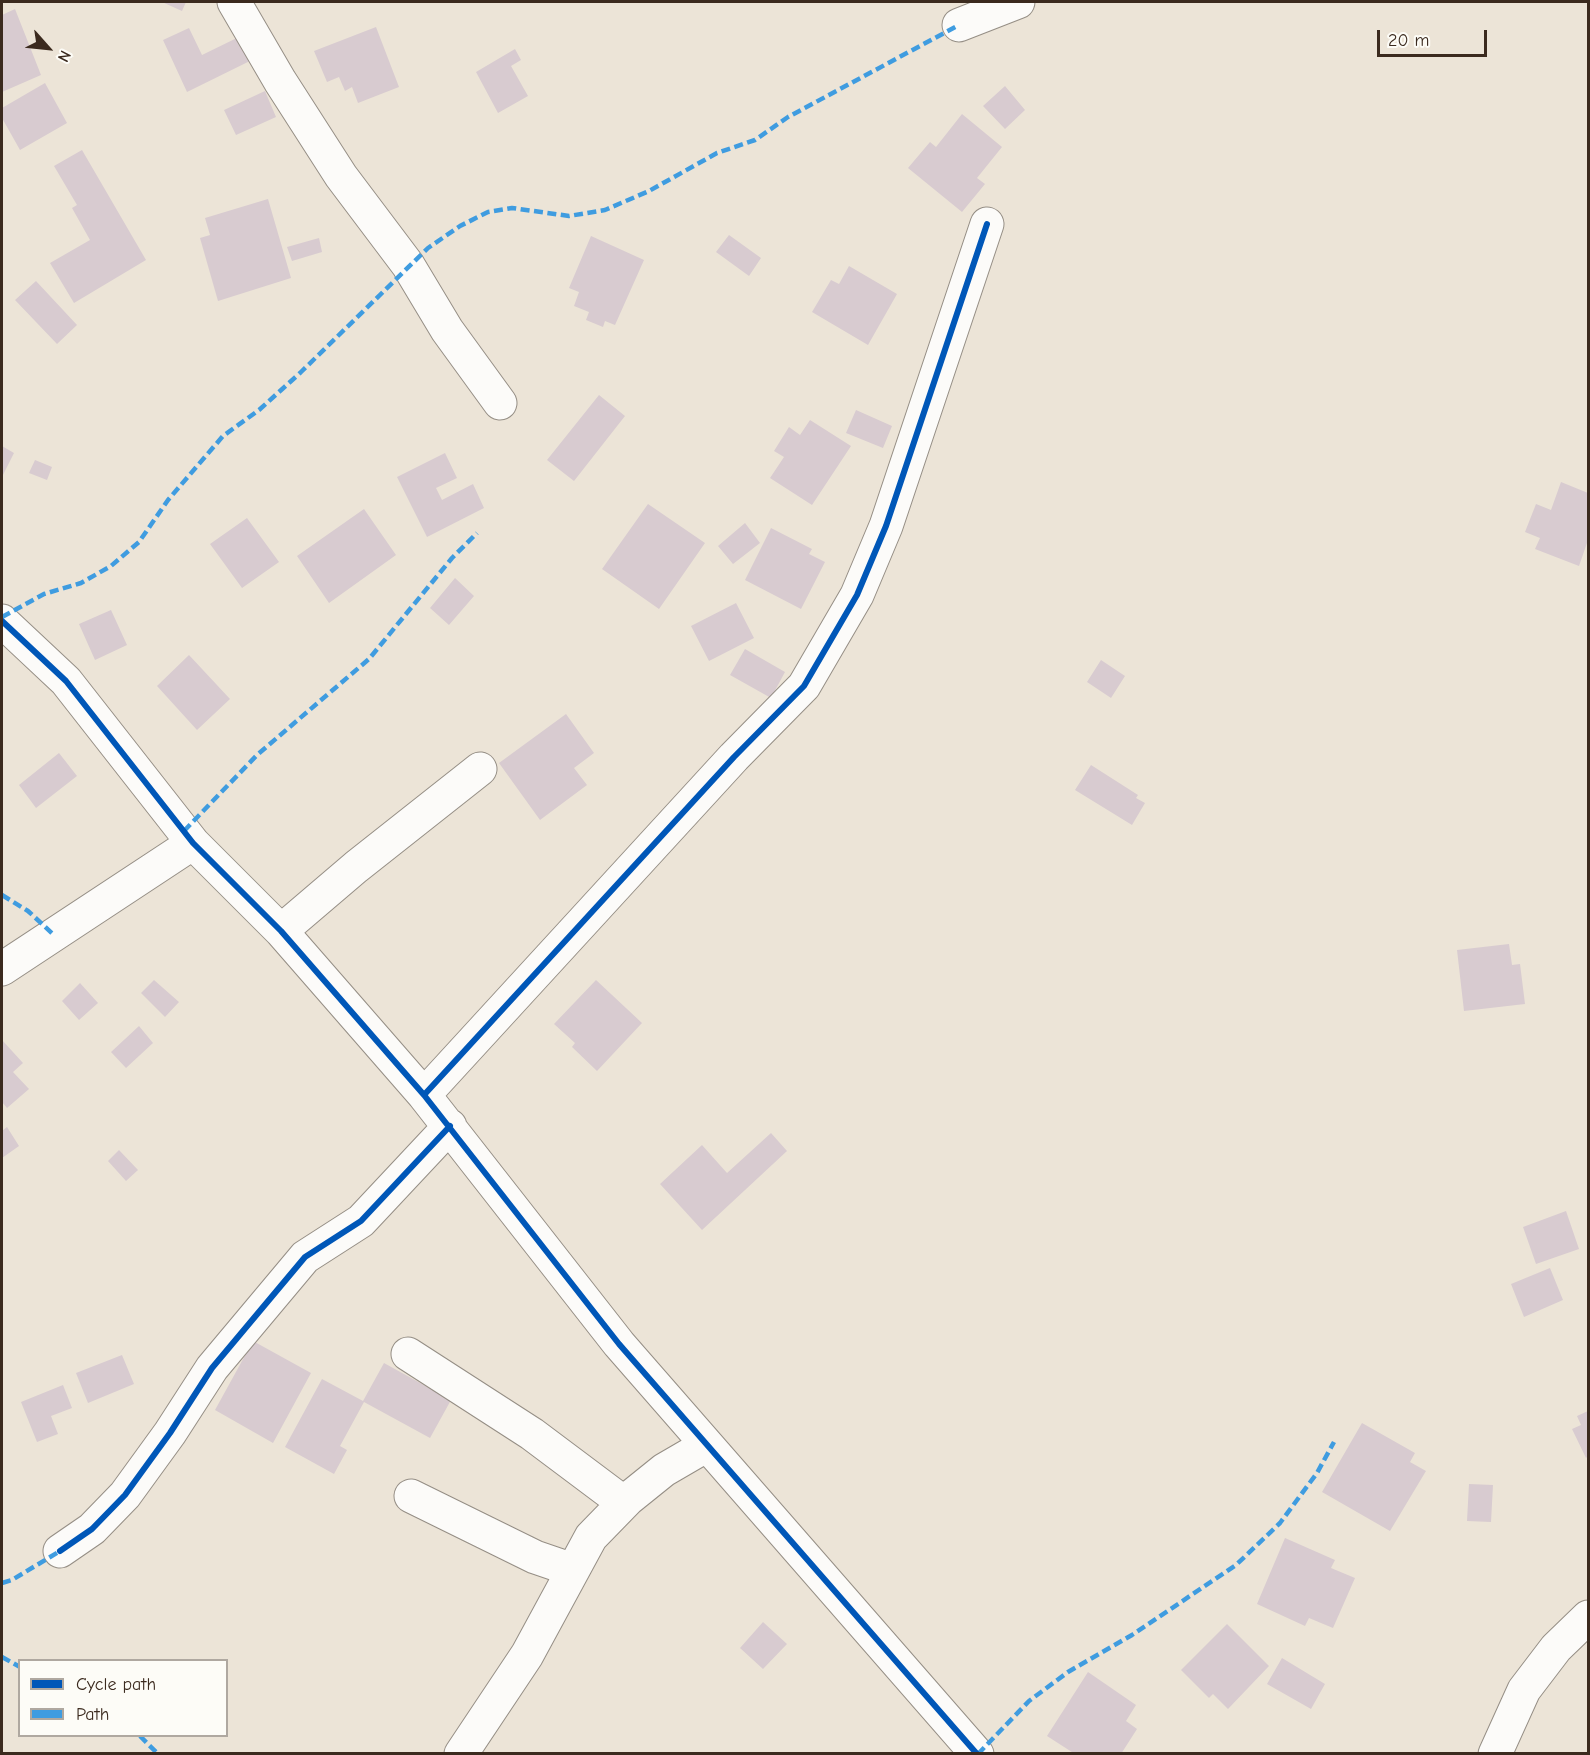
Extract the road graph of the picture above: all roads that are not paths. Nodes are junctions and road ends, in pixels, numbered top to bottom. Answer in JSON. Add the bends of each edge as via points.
{"nodes":[{"id":1,"x":234,"y":2,"type":"edge"},
{"id":2,"x":1018,"y":2,"type":"edge"},
{"id":3,"x":959,"y":25,"type":"dead end"},
{"id":4,"x":987,"y":224,"type":"dead end"},
{"id":5,"x":500,"y":403,"type":"dead end"},
{"id":6,"x":2,"y":621,"type":"edge"},
{"id":7,"x":480,"y":769,"type":"dead end"},
{"id":8,"x":193,"y":843,"type":"junction"},
{"id":9,"x":281,"y":931,"type":"junction"},
{"id":10,"x":2,"y":969,"type":"edge"},
{"id":11,"x":424,"y":1095,"type":"junction"},
{"id":12,"x":450,"y":1126,"type":"junction"},
{"id":13,"x":408,"y":1354,"type":"dead end"},
{"id":14,"x":707,"y":1445,"type":"junction"},
{"id":15,"x":411,"y":1496,"type":"dead end"},
{"id":16,"x":624,"y":1503,"type":"junction"},
{"id":17,"x":60,"y":1551,"type":"dead end"},
{"id":18,"x":573,"y":1570,"type":"junction"},
{"id":19,"x":1588,"y":1617,"type":"edge"},
{"id":20,"x":461,"y":1754,"type":"edge"},
{"id":21,"x":977,"y":1754,"type":"edge"},
{"id":22,"x":1495,"y":1754,"type":"edge"}],
"edges":[{"from":1,"to":5,"type":"street","via":[[340,176],[408,265],[447,330]]},
{"from":2,"to":3,"type":"street"},
{"from":4,"to":11,"type":"street","via":[[886,526],[857,595],[804,686]]},
{"from":6,"to":8,"type":"street","via":[[66,681]]},
{"from":7,"to":9,"type":"street"},
{"from":8,"to":9,"type":"street"},
{"from":8,"to":10,"type":"street"},
{"from":9,"to":11,"type":"street"},
{"from":11,"to":12,"type":"street"},
{"from":12,"to":14,"type":"street","via":[[619,1344]]},
{"from":12,"to":17,"type":"street","via":[[361,1221],[305,1257],[212,1368],[125,1495],[92,1529]]},
{"from":13,"to":16,"type":"street","via":[[532,1434]]},
{"from":14,"to":16,"type":"street","via":[[664,1470]]},
{"from":14,"to":21,"type":"street"},
{"from":15,"to":18,"type":"street","via":[[524,1552]]},
{"from":16,"to":18,"type":"street","via":[[591,1537]]},
{"from":18,"to":20,"type":"street","via":[[527,1655]]},
{"from":19,"to":22,"type":"street","via":[[1556,1647],[1524,1690]]}]}
